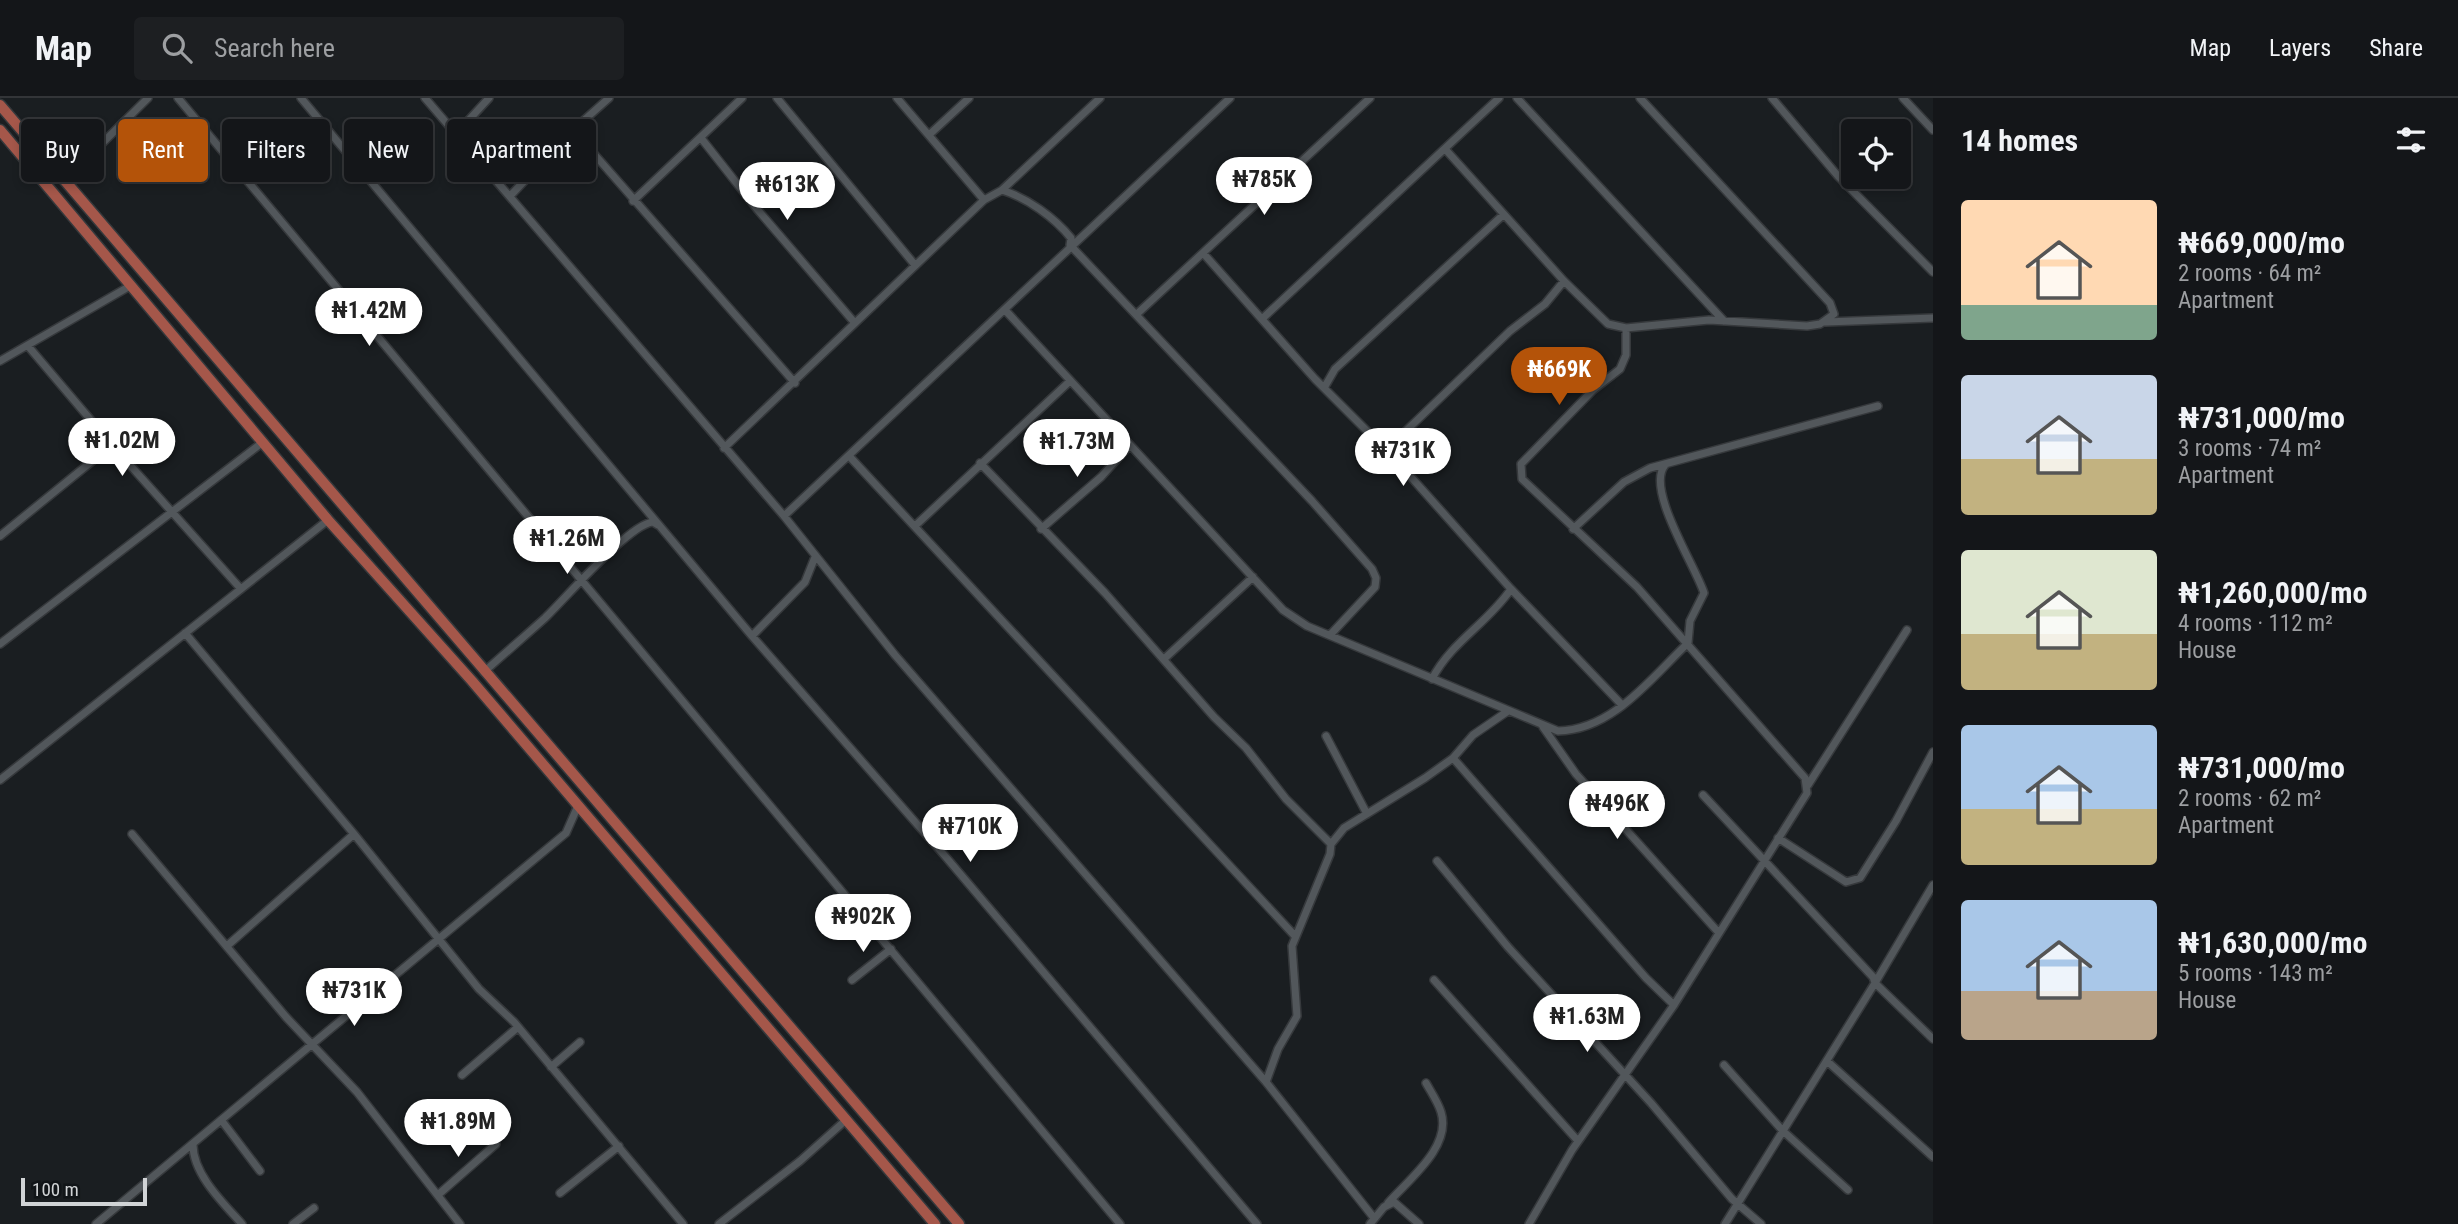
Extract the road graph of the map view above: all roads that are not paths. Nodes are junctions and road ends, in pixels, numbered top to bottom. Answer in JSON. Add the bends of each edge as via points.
{"nodes":[{"id":1,"x":148,"y":98,"type":"edge"},
{"id":2,"x":178,"y":98,"type":"edge"},
{"id":3,"x":302,"y":98,"type":"edge"},
{"id":4,"x":425,"y":98,"type":"edge"},
{"id":5,"x":489,"y":98,"type":"edge"},
{"id":6,"x":609,"y":98,"type":"edge"},
{"id":7,"x":742,"y":98,"type":"edge"},
{"id":8,"x":777,"y":98,"type":"edge"},
{"id":9,"x":897,"y":98,"type":"edge"},
{"id":10,"x":969,"y":98,"type":"edge"},
{"id":11,"x":1100,"y":98,"type":"edge"},
{"id":12,"x":1230,"y":98,"type":"edge"},
{"id":13,"x":1370,"y":98,"type":"edge"},
{"id":14,"x":1499,"y":98,"type":"edge"},
{"id":15,"x":1517,"y":98,"type":"edge"},
{"id":16,"x":1640,"y":98,"type":"edge"},
{"id":17,"x":1772,"y":98,"type":"edge"},
{"id":18,"x":1903,"y":98,"type":"edge"},
{"id":19,"x":0,"y":105,"type":"edge"},
{"id":20,"x":470,"y":119,"type":"edge"},
{"id":21,"x":585,"y":119,"type":"edge"},
{"id":22,"x":447,"y":124,"type":"edge"},
{"id":23,"x":0,"y":130,"type":"edge"},
{"id":24,"x":21,"y":130,"type":"edge"},
{"id":25,"x":1933,"y":131,"type":"edge"},
{"id":26,"x":930,"y":134,"type":"junction"},
{"id":27,"x":701,"y":138,"type":"junction"},
{"id":28,"x":104,"y":141,"type":"edge"},
{"id":29,"x":1446,"y":150,"type":"junction"},
{"id":30,"x":596,"y":157,"type":"edge"},
{"id":31,"x":65,"y":182,"type":"edge"},
{"id":32,"x":498,"y":182,"type":"edge"},
{"id":33,"x":523,"y":182,"type":"edge"},
{"id":34,"x":1002,"y":190,"type":"junction"},
{"id":35,"x":510,"y":196,"type":"junction"},
{"id":36,"x":984,"y":200,"type":"junction"},
{"id":37,"x":633,"y":201,"type":"junction"},
{"id":38,"x":1503,"y":215,"type":"junction"},
{"id":39,"x":115,"y":242,"type":"junction"},
{"id":40,"x":1070,"y":245,"type":"junction"},
{"id":41,"x":103,"y":252,"type":"junction"},
{"id":42,"x":1203,"y":253,"type":"junction"},
{"id":43,"x":915,"y":265,"type":"junction"},
{"id":44,"x":1933,"y":272,"type":"edge"},
{"id":45,"x":1564,"y":281,"type":"junction"},
{"id":46,"x":130,"y":286,"type":"junction"},
{"id":47,"x":1006,"y":311,"type":"junction"},
{"id":48,"x":1138,"y":313,"type":"junction"},
{"id":49,"x":1263,"y":317,"type":"junction"},
{"id":50,"x":1933,"y":318,"type":"edge"},
{"id":51,"x":1725,"y":321,"type":"junction"},
{"id":52,"x":1826,"y":321,"type":"junction"},
{"id":53,"x":854,"y":322,"type":"junction"},
{"id":54,"x":1626,"y":328,"type":"junction"},
{"id":55,"x":28,"y":346,"type":"junction"},
{"id":56,"x":0,"y":361,"type":"edge"},
{"id":57,"x":1070,"y":381,"type":"junction"},
{"id":58,"x":795,"y":383,"type":"junction"},
{"id":59,"x":1324,"y":388,"type":"junction"},
{"id":60,"x":1878,"y":406,"type":"dead end"},
{"id":61,"x":263,"y":442,"type":"junction"},
{"id":62,"x":111,"y":445,"type":"junction"},
{"id":63,"x":1129,"y":446,"type":"junction"},
{"id":64,"x":724,"y":448,"type":"junction"},
{"id":65,"x":1386,"y":450,"type":"junction"},
{"id":66,"x":850,"y":457,"type":"junction"},
{"id":67,"x":980,"y":463,"type":"junction"},
{"id":68,"x":1665,"y":465,"type":"junction"},
{"id":69,"x":172,"y":513,"type":"junction"},
{"id":70,"x":784,"y":516,"type":"junction"},
{"id":71,"x":328,"y":520,"type":"junction"},
{"id":72,"x":653,"y":522,"type":"junction"},
{"id":73,"x":916,"y":525,"type":"junction"},
{"id":74,"x":1573,"y":528,"type":"junction"},
{"id":75,"x":1041,"y":529,"type":"junction"},
{"id":76,"x":0,"y":536,"type":"edge"},
{"id":77,"x":816,"y":557,"type":"junction"},
{"id":78,"x":1253,"y":577,"type":"junction"},
{"id":79,"x":581,"y":581,"type":"junction"},
{"id":80,"x":241,"y":589,"type":"junction"},
{"id":81,"x":1511,"y":589,"type":"junction"},
{"id":82,"x":1908,"y":630,"type":"dead end"},
{"id":83,"x":185,"y":633,"type":"junction"},
{"id":84,"x":1331,"y":634,"type":"junction"},
{"id":85,"x":752,"y":636,"type":"junction"},
{"id":86,"x":1688,"y":643,"type":"junction"},
{"id":87,"x":0,"y":644,"type":"edge"},
{"id":88,"x":1164,"y":659,"type":"junction"},
{"id":89,"x":484,"y":672,"type":"junction"},
{"id":90,"x":1432,"y":679,"type":"junction"},
{"id":91,"x":1622,"y":705,"type":"junction"},
{"id":92,"x":1508,"y":712,"type":"junction"},
{"id":93,"x":1542,"y":726,"type":"junction"},
{"id":94,"x":1326,"y":736,"type":"dead end"},
{"id":95,"x":1933,"y":752,"type":"edge"},
{"id":96,"x":1453,"y":758,"type":"junction"},
{"id":97,"x":0,"y":779,"type":"edge"},
{"id":98,"x":1808,"y":785,"type":"junction"},
{"id":99,"x":1703,"y":795,"type":"dead end"},
{"id":100,"x":577,"y":808,"type":"junction"},
{"id":101,"x":1367,"y":814,"type":"junction"},
{"id":102,"x":132,"y":834,"type":"dead end"},
{"id":103,"x":354,"y":834,"type":"junction"},
{"id":104,"x":1778,"y":838,"type":"junction"},
{"id":105,"x":1331,"y":844,"type":"junction"},
{"id":106,"x":1765,"y":860,"type":"junction"},
{"id":107,"x":1437,"y":861,"type":"dead end"},
{"id":108,"x":670,"y":887,"type":"junction"},
{"id":109,"x":1932,"y":887,"type":"edge"},
{"id":110,"x":656,"y":899,"type":"junction"},
{"id":111,"x":1719,"y":933,"type":"junction"},
{"id":112,"x":1295,"y":936,"type":"junction"},
{"id":113,"x":440,"y":939,"type":"junction"},
{"id":114,"x":228,"y":945,"type":"junction"},
{"id":115,"x":891,"y":949,"type":"junction"},
{"id":116,"x":852,"y":980,"type":"dead end"},
{"id":117,"x":1434,"y":980,"type":"dead end"},
{"id":118,"x":1875,"y":983,"type":"junction"},
{"id":119,"x":1674,"y":1005,"type":"junction"},
{"id":120,"x":518,"y":1027,"type":"junction"},
{"id":121,"x":1933,"y":1039,"type":"edge"},
{"id":122,"x":580,"y":1042,"type":"dead end"},
{"id":123,"x":313,"y":1044,"type":"junction"},
{"id":124,"x":1827,"y":1062,"type":"junction"},
{"id":125,"x":1724,"y":1065,"type":"dead end"},
{"id":126,"x":551,"y":1067,"type":"junction"},
{"id":127,"x":1625,"y":1074,"type":"junction"},
{"id":128,"x":462,"y":1075,"type":"dead end"},
{"id":129,"x":1266,"y":1082,"type":"junction"},
{"id":130,"x":1426,"y":1083,"type":"dead end"},
{"id":131,"x":847,"y":1119,"type":"junction"},
{"id":132,"x":222,"y":1121,"type":"junction"},
{"id":133,"x":1782,"y":1130,"type":"junction"},
{"id":134,"x":1578,"y":1141,"type":"junction"},
{"id":135,"x":496,"y":1144,"type":"dead end"},
{"id":136,"x":193,"y":1145,"type":"junction"},
{"id":137,"x":619,"y":1146,"type":"junction"},
{"id":138,"x":1933,"y":1157,"type":"edge"},
{"id":139,"x":260,"y":1171,"type":"dead end"},
{"id":140,"x":1848,"y":1189,"type":"dead end"},
{"id":141,"x":559,"y":1193,"type":"dead end"},
{"id":142,"x":439,"y":1194,"type":"junction"},
{"id":143,"x":1388,"y":1203,"type":"junction"},
{"id":144,"x":1738,"y":1204,"type":"junction"},
{"id":145,"x":314,"y":1208,"type":"dead end"},
{"id":146,"x":1372,"y":1221,"type":"edge"},
{"id":147,"x":96,"y":1224,"type":"edge"},
{"id":148,"x":242,"y":1224,"type":"edge"},
{"id":149,"x":293,"y":1224,"type":"edge"},
{"id":150,"x":460,"y":1224,"type":"edge"},
{"id":151,"x":683,"y":1224,"type":"edge"},
{"id":152,"x":719,"y":1224,"type":"edge"},
{"id":153,"x":935,"y":1224,"type":"edge"},
{"id":154,"x":959,"y":1224,"type":"edge"},
{"id":155,"x":1120,"y":1224,"type":"edge"},
{"id":156,"x":1257,"y":1224,"type":"edge"},
{"id":157,"x":1419,"y":1224,"type":"edge"},
{"id":158,"x":1529,"y":1224,"type":"edge"},
{"id":159,"x":1725,"y":1224,"type":"edge"},
{"id":160,"x":1761,"y":1224,"type":"edge"}],
"edges":[{"from":1,"to":28,"type":"street"},
{"from":2,"to":79,"type":"street"},
{"from":3,"to":72,"type":"street"},
{"from":4,"to":22,"type":"street"},
{"from":5,"to":20,"type":"street"},
{"from":6,"to":21,"type":"street"},
{"from":7,"to":27,"type":"street"},
{"from":8,"to":43,"type":"street"},
{"from":9,"to":26,"type":"street"},
{"from":10,"to":26,"type":"street"},
{"from":11,"to":34,"type":"street"},
{"from":12,"to":40,"type":"street"},
{"from":13,"to":42,"type":"street"},
{"from":14,"to":29,"type":"street"},
{"from":15,"to":51,"type":"street"},
{"from":16,"to":52,"type":"street","via":[[1830,303],[1834,314]]},
{"from":17,"to":44,"type":"street","via":[[1838,176]]},
{"from":18,"to":25,"type":"street"},
{"from":19,"to":24,"type":"main road"},
{"from":23,"to":41,"type":"main road"},
{"from":26,"to":36,"type":"street"},
{"from":27,"to":37,"type":"street"},
{"from":27,"to":53,"type":"street"},
{"from":29,"to":38,"type":"street"},
{"from":29,"to":49,"type":"street"},
{"from":30,"to":37,"type":"street"},
{"from":31,"to":39,"type":"main road"},
{"from":32,"to":35,"type":"street"},
{"from":33,"to":35,"type":"street"},
{"from":34,"to":36,"type":"street"},
{"from":34,"to":40,"type":"street","via":[[1051,216],[1071,238]]},
{"from":35,"to":64,"type":"street"},
{"from":36,"to":43,"type":"street"},
{"from":37,"to":58,"type":"street"},
{"from":38,"to":45,"type":"street"},
{"from":38,"to":59,"type":"street","via":[[1346,359]]},
{"from":39,"to":41,"type":"main road"},
{"from":39,"to":89,"type":"main road"},
{"from":40,"to":47,"type":"street"},
{"from":40,"to":48,"type":"street"},
{"from":41,"to":46,"type":"main road"},
{"from":42,"to":48,"type":"street"},
{"from":42,"to":49,"type":"street"},
{"from":43,"to":53,"type":"street"},
{"from":45,"to":54,"type":"street","via":[[1601,318]]},
{"from":45,"to":65,"type":"street","via":[[1545,304],[1510,331]]},
{"from":46,"to":55,"type":"street"},
{"from":46,"to":61,"type":"main road"},
{"from":47,"to":57,"type":"street"},
{"from":47,"to":66,"type":"street"},
{"from":48,"to":84,"type":"street","via":[[1372,569],[1375,587]]},
{"from":49,"to":59,"type":"street"},
{"from":50,"to":52,"type":"street"},
{"from":51,"to":52,"type":"street","via":[[1807,326]]},
{"from":51,"to":54,"type":"street"},
{"from":53,"to":58,"type":"street"},
{"from":54,"to":74,"type":"street","via":[[1626,355],[1620,369],[1593,390],[1519,468],[1522,479]]},
{"from":55,"to":56,"type":"street"},
{"from":55,"to":62,"type":"street"},
{"from":57,"to":63,"type":"street"},
{"from":57,"to":67,"type":"street"},
{"from":58,"to":64,"type":"street"},
{"from":59,"to":65,"type":"street"},
{"from":60,"to":68,"type":"street"},
{"from":61,"to":69,"type":"street"},
{"from":61,"to":71,"type":"main road"},
{"from":62,"to":69,"type":"street"},
{"from":62,"to":76,"type":"street"},
{"from":63,"to":75,"type":"street"},
{"from":63,"to":78,"type":"street"},
{"from":64,"to":70,"type":"street"},
{"from":65,"to":81,"type":"street"},
{"from":66,"to":70,"type":"street"},
{"from":66,"to":73,"type":"street"},
{"from":67,"to":73,"type":"street"},
{"from":67,"to":75,"type":"street"},
{"from":68,"to":74,"type":"street","via":[[1624,482]]},
{"from":68,"to":86,"type":"street","via":[[1660,481],[1669,515],[1704,593],[1690,621]]},
{"from":69,"to":80,"type":"street"},
{"from":69,"to":87,"type":"street"},
{"from":70,"to":77,"type":"street"},
{"from":71,"to":80,"type":"street"},
{"from":71,"to":100,"type":"main road","via":[[472,681]]},
{"from":72,"to":79,"type":"street","via":[[614,548]]},
{"from":72,"to":85,"type":"street"},
{"from":73,"to":112,"type":"street"},
{"from":74,"to":86,"type":"street","via":[[1637,587]]},
{"from":75,"to":88,"type":"street"},
{"from":77,"to":85,"type":"street","via":[[805,582]]},
{"from":77,"to":129,"type":"street","via":[[895,655]]},
{"from":78,"to":84,"type":"street","via":[[1283,610],[1307,626]]},
{"from":78,"to":88,"type":"street"},
{"from":79,"to":89,"type":"street"},
{"from":79,"to":115,"type":"street"},
{"from":80,"to":83,"type":"street"},
{"from":81,"to":90,"type":"street","via":[[1448,654]]},
{"from":81,"to":91,"type":"street"},
{"from":82,"to":98,"type":"street"},
{"from":83,"to":97,"type":"street"},
{"from":83,"to":103,"type":"street"},
{"from":84,"to":90,"type":"street"},
{"from":85,"to":156,"type":"street"},
{"from":86,"to":91,"type":"street"},
{"from":86,"to":98,"type":"street"},
{"from":88,"to":105,"type":"street"},
{"from":89,"to":108,"type":"main road"},
{"from":90,"to":92,"type":"street"},
{"from":91,"to":93,"type":"street","via":[[1597,723],[1570,731]]},
{"from":92,"to":93,"type":"street"},
{"from":92,"to":96,"type":"street","via":[[1467,739]]},
{"from":93,"to":111,"type":"street","via":[[1576,774]]},
{"from":94,"to":101,"type":"street"},
{"from":95,"to":104,"type":"street","via":[[1896,821],[1854,882],[1846,882]]},
{"from":96,"to":101,"type":"street"},
{"from":96,"to":119,"type":"street"},
{"from":98,"to":104,"type":"street"},
{"from":99,"to":106,"type":"street"},
{"from":100,"to":110,"type":"main road"},
{"from":100,"to":113,"type":"street","via":[[566,834]]},
{"from":101,"to":105,"type":"street","via":[[1343,828]]},
{"from":102,"to":114,"type":"street"},
{"from":103,"to":113,"type":"street"},
{"from":103,"to":114,"type":"street"},
{"from":104,"to":106,"type":"street"},
{"from":105,"to":112,"type":"street"},
{"from":106,"to":111,"type":"street"},
{"from":106,"to":118,"type":"street"},
{"from":107,"to":127,"type":"street","via":[[1508,947]]},
{"from":108,"to":110,"type":"main road"},
{"from":108,"to":154,"type":"main road"},
{"from":109,"to":118,"type":"street"},
{"from":110,"to":131,"type":"main road"},
{"from":111,"to":119,"type":"street"},
{"from":112,"to":129,"type":"street","via":[[1291,964],[1297,1016]]},
{"from":113,"to":120,"type":"street","via":[[479,989]]},
{"from":113,"to":123,"type":"street"},
{"from":114,"to":123,"type":"street"},
{"from":115,"to":116,"type":"street"},
{"from":115,"to":155,"type":"street"},
{"from":117,"to":134,"type":"street"},
{"from":118,"to":121,"type":"street"},
{"from":118,"to":124,"type":"street"},
{"from":119,"to":127,"type":"street"},
{"from":120,"to":126,"type":"street"},
{"from":120,"to":128,"type":"street"},
{"from":122,"to":126,"type":"street"},
{"from":123,"to":132,"type":"street"},
{"from":123,"to":142,"type":"street"},
{"from":124,"to":133,"type":"street"},
{"from":124,"to":138,"type":"street"},
{"from":125,"to":133,"type":"street"},
{"from":126,"to":137,"type":"street"},
{"from":127,"to":134,"type":"street"},
{"from":127,"to":144,"type":"street"},
{"from":129,"to":146,"type":"street"},
{"from":130,"to":143,"type":"street","via":[[1442,1114],[1441,1137]]},
{"from":131,"to":152,"type":"street"},
{"from":131,"to":153,"type":"main road"},
{"from":132,"to":136,"type":"street"},
{"from":132,"to":139,"type":"street"},
{"from":133,"to":140,"type":"street"},
{"from":133,"to":144,"type":"street"},
{"from":134,"to":158,"type":"street"},
{"from":135,"to":142,"type":"street"},
{"from":136,"to":147,"type":"street"},
{"from":136,"to":148,"type":"street","via":[[203,1175]]},
{"from":137,"to":141,"type":"street"},
{"from":137,"to":151,"type":"street"},
{"from":142,"to":150,"type":"street"},
{"from":143,"to":146,"type":"street"},
{"from":143,"to":157,"type":"street","via":[[1399,1204]]},
{"from":144,"to":159,"type":"street"},
{"from":144,"to":160,"type":"street"},
{"from":145,"to":149,"type":"street"}]}
